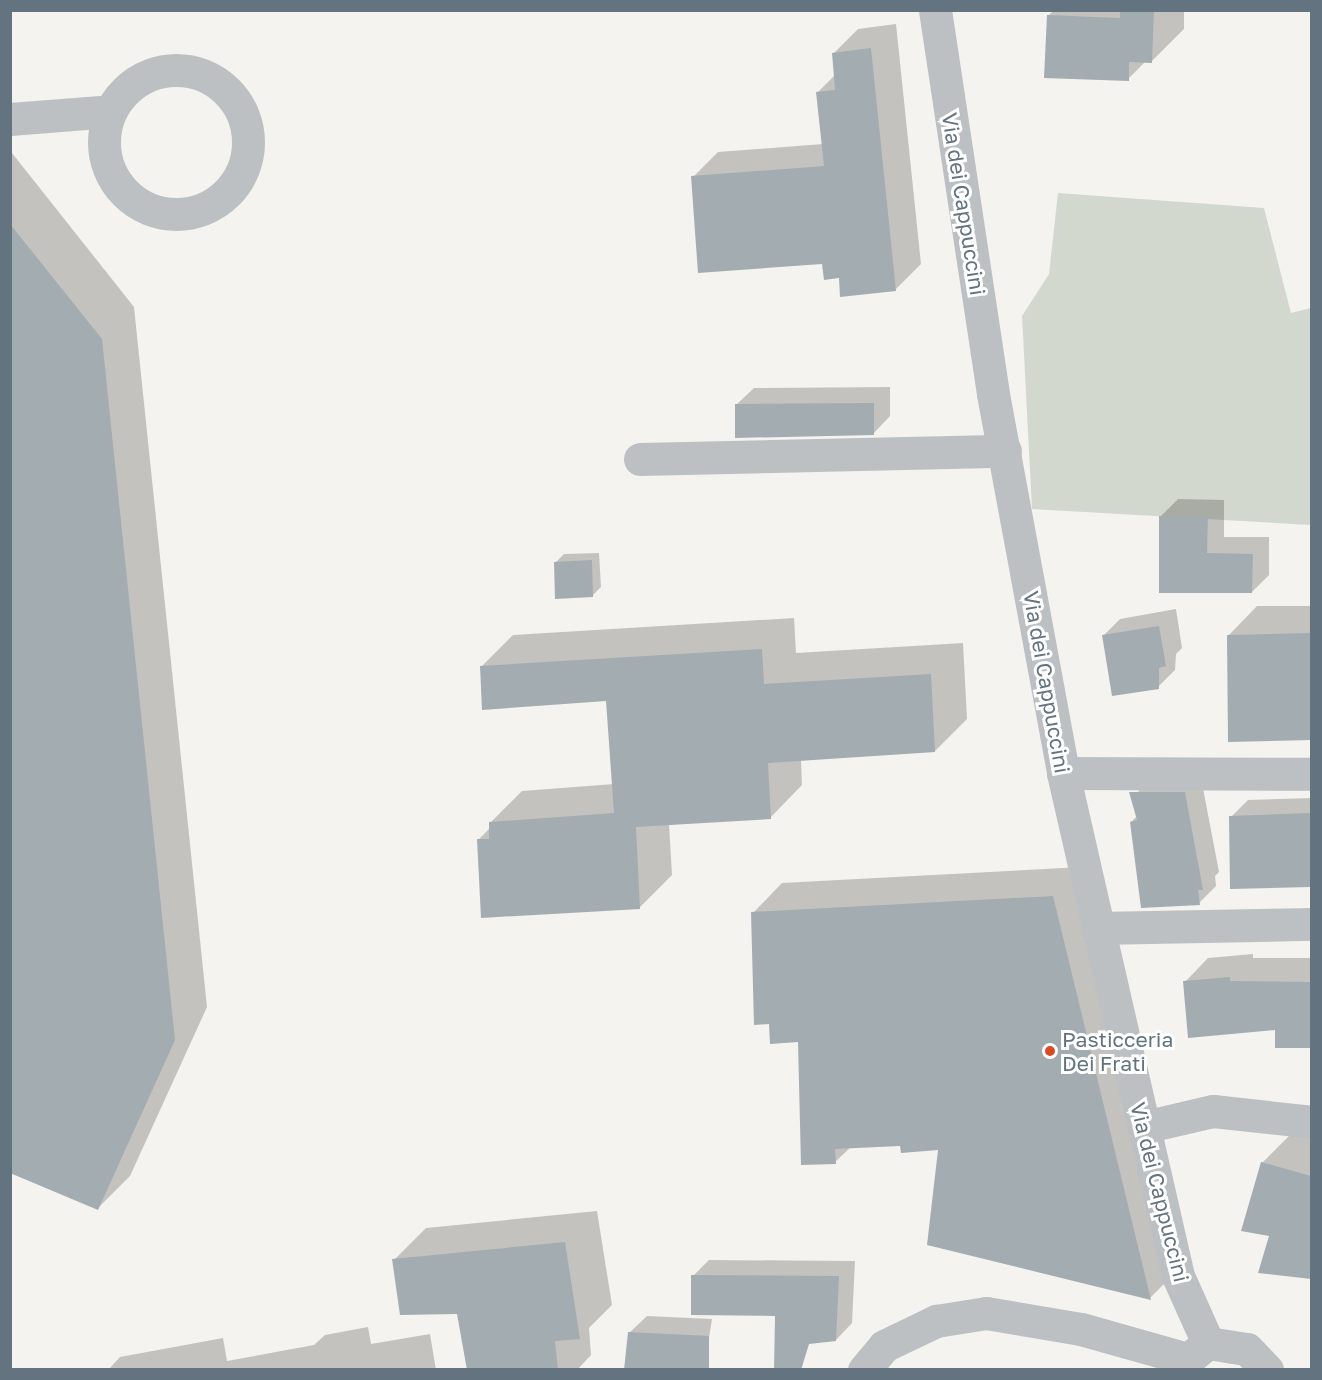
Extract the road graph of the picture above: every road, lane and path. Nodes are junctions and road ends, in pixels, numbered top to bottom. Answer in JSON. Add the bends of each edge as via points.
{"nodes":[{"id":1,"x":935,"y":10,"type":"edge"},
{"id":2,"x":111,"y":111,"type":"junction"},
{"id":3,"x":10,"y":119,"type":"edge"},
{"id":4,"x":1005,"y":452,"type":"junction"},
{"id":5,"x":640,"y":459,"type":"dead end"},
{"id":6,"x":1063,"y":773,"type":"junction"},
{"id":7,"x":1311,"y":774,"type":"edge"},
{"id":8,"x":1311,"y":924,"type":"edge"},
{"id":9,"x":1097,"y":928,"type":"junction"},
{"id":10,"x":1311,"y":1122,"type":"edge"},
{"id":11,"x":1144,"y":1127,"type":"junction"},
{"id":12,"x":1195,"y":1357,"type":"edge"},
{"id":13,"x":864,"y":1370,"type":"edge"},
{"id":14,"x":1267,"y":1370,"type":"edge"}],
"edges":[{"from":1,"to":4,"type":"street","name":"Via dei Cappuccini"},
{"from":2,"to":2,"type":"street","via":[[104,132],[105,155],[112,177],[144,208],[188,214],[210,206],[228,193],[242,174],[248,130],[241,108],[227,90],[208,77],[186,70],[142,78],[124,92]]},
{"from":2,"to":3,"type":"street"},
{"from":4,"to":5,"type":"street"},
{"from":4,"to":6,"type":"street","name":"Via dei Cappuccini"},
{"from":6,"to":7,"type":"street"},
{"from":6,"to":9,"type":"street","name":"Via dei Cappuccini"},
{"from":8,"to":9,"type":"street"},
{"from":9,"to":11,"type":"street","name":"Via dei Cappuccini"},
{"from":10,"to":11,"type":"street","via":[[1213,1111]]},
{"from":11,"to":12,"type":"street","name":"Via dei Cappuccini"},
{"from":12,"to":13,"type":"street","via":[[1081,1329],[986,1313],[936,1321],[884,1346]]},
{"from":12,"to":14,"type":"street","via":[[1247,1349]]}]}
